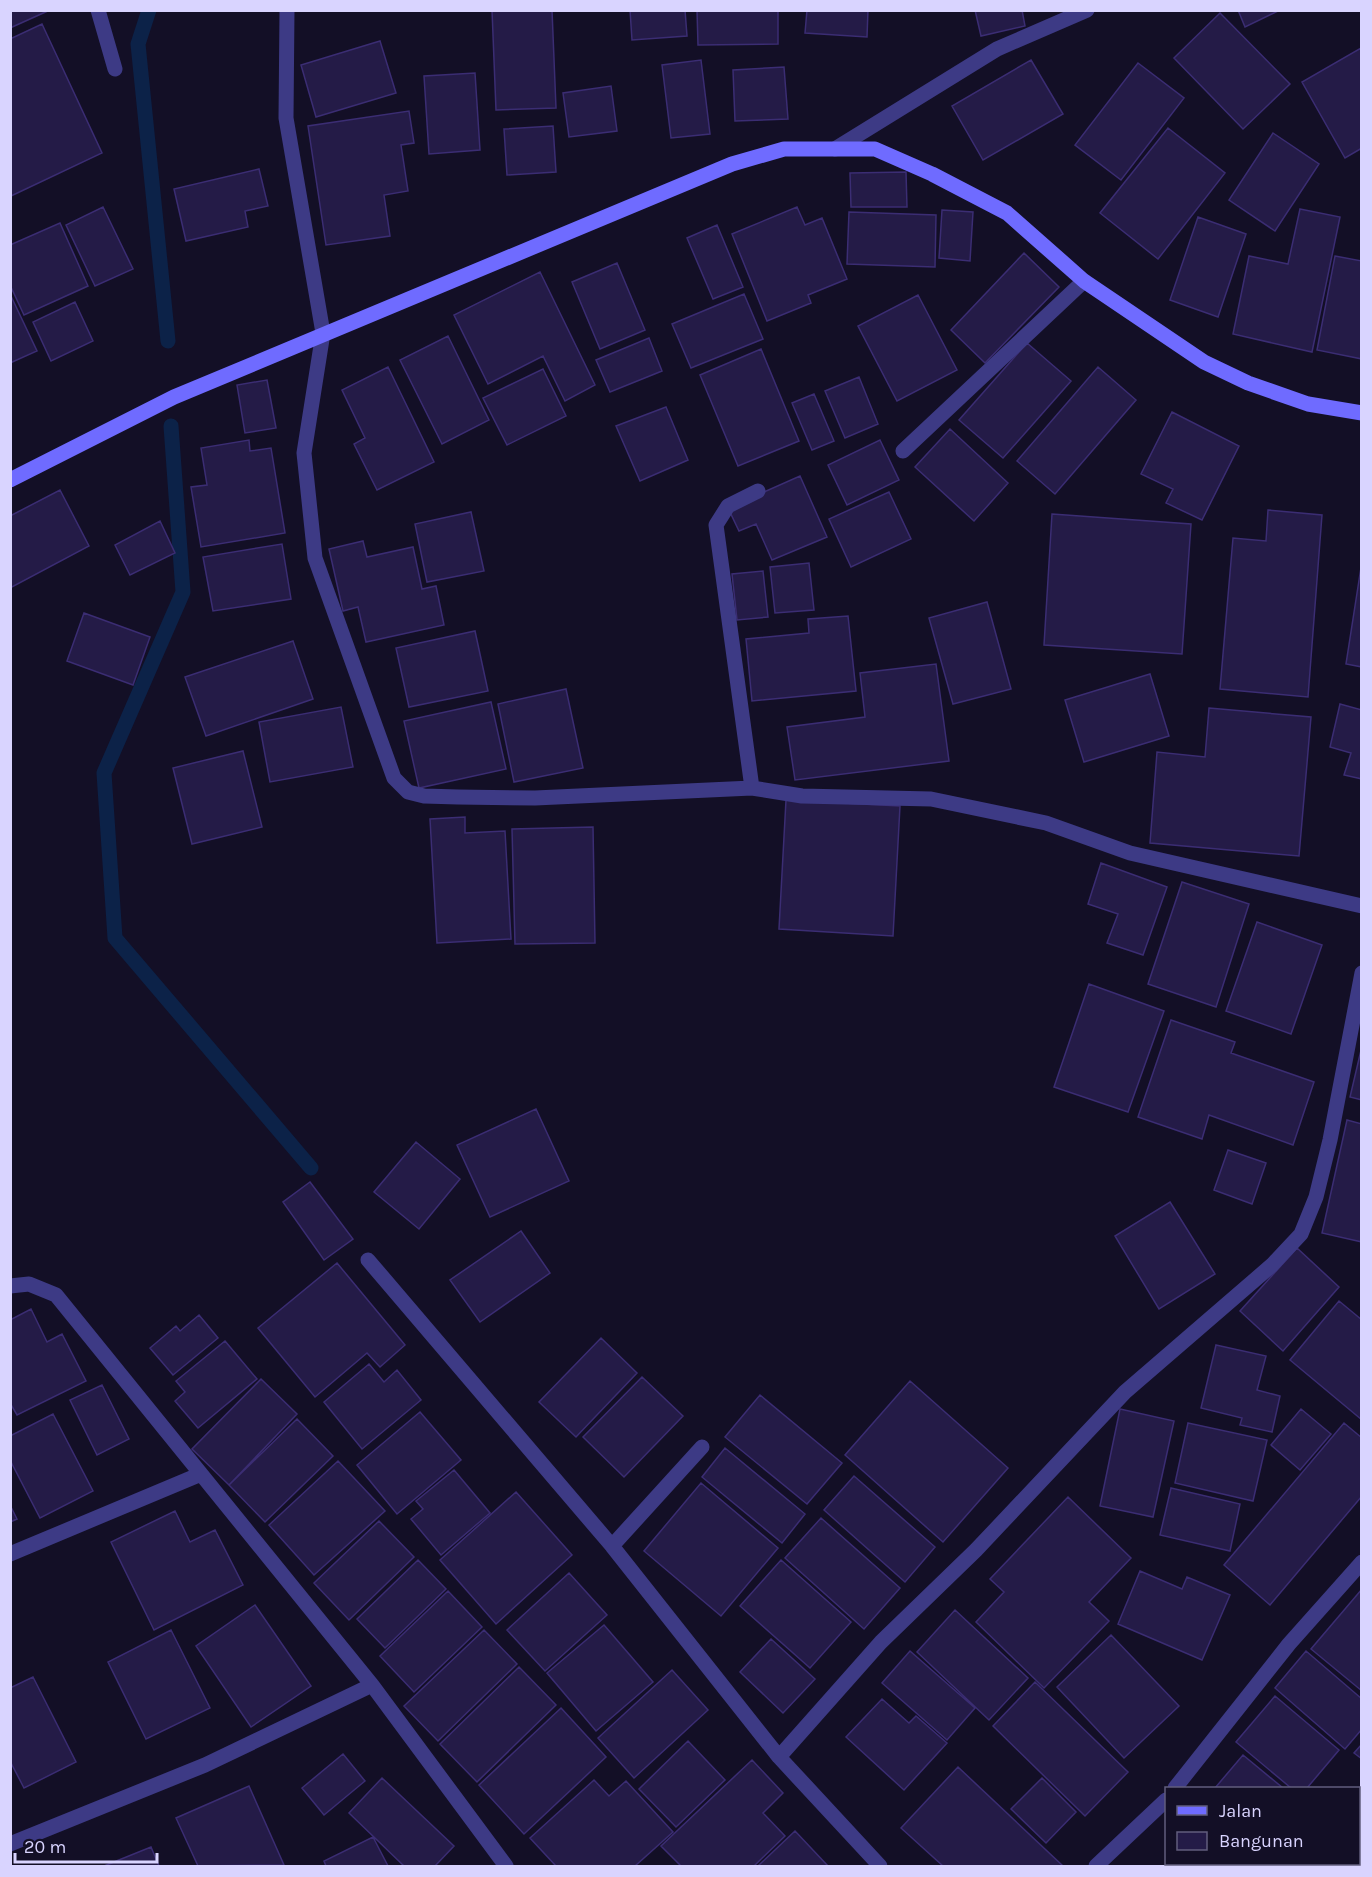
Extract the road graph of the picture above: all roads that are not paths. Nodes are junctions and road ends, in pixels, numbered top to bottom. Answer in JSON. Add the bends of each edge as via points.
{"nodes":[{"id":1,"x":98,"y":10,"type":"edge"},
{"id":2,"x":287,"y":10,"type":"edge"},
{"id":3,"x":1087,"y":10,"type":"edge"},
{"id":4,"x":115,"y":69,"type":"dead end"},
{"id":5,"x":835,"y":148,"type":"junction"},
{"id":6,"x":1083,"y":280,"type":"junction"},
{"id":7,"x":323,"y":333,"type":"junction"},
{"id":8,"x":1362,"y":413,"type":"edge"},
{"id":9,"x":903,"y":451,"type":"dead end"},
{"id":10,"x":10,"y":480,"type":"edge"},
{"id":11,"x":758,"y":491,"type":"dead end"},
{"id":12,"x":752,"y":788,"type":"junction"},
{"id":13,"x":1362,"y":906,"type":"edge"},
{"id":14,"x":1362,"y":973,"type":"edge"},
{"id":15,"x":368,"y":1260,"type":"dead end"},
{"id":16,"x":10,"y":1286,"type":"edge"},
{"id":17,"x":702,"y":1447,"type":"dead end"},
{"id":18,"x":201,"y":1474,"type":"junction"},
{"id":19,"x":612,"y":1546,"type":"junction"},
{"id":20,"x":10,"y":1554,"type":"edge"},
{"id":21,"x":1362,"y":1562,"type":"edge"},
{"id":22,"x":372,"y":1685,"type":"junction"},
{"id":23,"x":779,"y":1757,"type":"junction"},
{"id":24,"x":1176,"y":1787,"type":"edge"},
{"id":25,"x":1164,"y":1807,"type":"edge"},
{"id":26,"x":10,"y":1844,"type":"edge"},
{"id":27,"x":506,"y":1866,"type":"edge"},
{"id":28,"x":880,"y":1866,"type":"edge"},
{"id":29,"x":1096,"y":1866,"type":"edge"}],
"edges":[{"from":1,"to":4,"type":"street"},
{"from":2,"to":7,"type":"street","via":[[286,118]]},
{"from":3,"to":5,"type":"street","via":[[997,49]]},
{"from":5,"to":6,"type":"main road","via":[[875,149],[998,208]]},
{"from":5,"to":7,"type":"main road","via":[[784,149],[732,164]]},
{"from":6,"to":8,"type":"main road","via":[[1213,366],[1308,404]]},
{"from":6,"to":9,"type":"street"},
{"from":7,"to":10,"type":"main road","via":[[174,397]]},
{"from":7,"to":12,"type":"street","via":[[304,453],[315,558],[394,778],[408,792],[447,797],[535,798]]},
{"from":11,"to":12,"type":"street","via":[[728,506],[716,525]]},
{"from":12,"to":13,"type":"street","via":[[802,796],[932,799],[1046,823],[1130,853]]},
{"from":14,"to":23,"type":"street","via":[[1330,1140],[1316,1197],[1301,1234],[1272,1265],[1125,1392],[976,1550],[881,1642]]},
{"from":15,"to":19,"type":"street"},
{"from":16,"to":18,"type":"street","via":[[29,1284],[56,1295]]},
{"from":17,"to":19,"type":"street"},
{"from":18,"to":20,"type":"street"},
{"from":18,"to":22,"type":"street"},
{"from":19,"to":23,"type":"street"},
{"from":21,"to":24,"type":"street","via":[[1289,1644]]},
{"from":22,"to":26,"type":"street","via":[[205,1766]]},
{"from":22,"to":27,"type":"street"},
{"from":23,"to":28,"type":"street"},
{"from":25,"to":29,"type":"street"}]}
